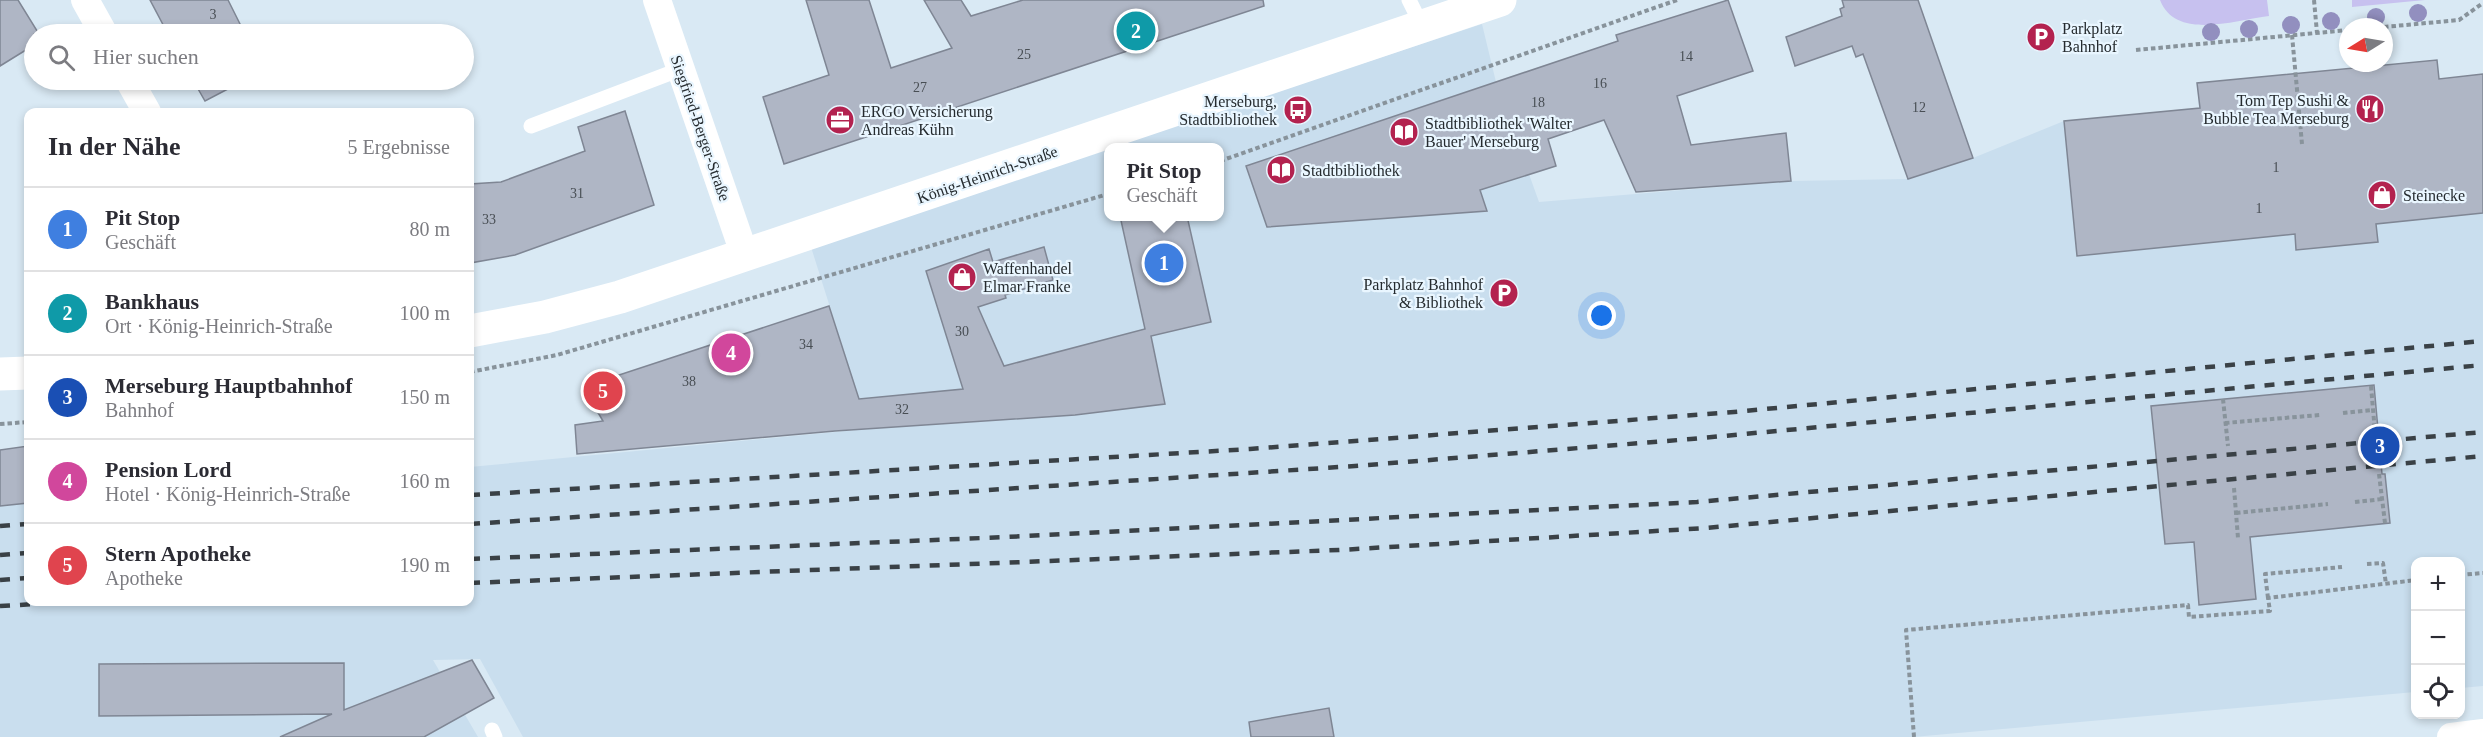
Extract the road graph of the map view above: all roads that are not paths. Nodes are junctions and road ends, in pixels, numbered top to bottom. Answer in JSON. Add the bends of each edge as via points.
{"nodes":[{"id":1,"x":85,"y":0,"type":"edge"},
{"id":2,"x":657,"y":0,"type":"edge"},
{"id":3,"x":1500,"y":0,"type":"edge"},
{"id":4,"x":1415,"y":13,"type":"edge"},
{"id":5,"x":98,"y":24,"type":"edge"},
{"id":6,"x":681,"y":69,"type":"junction"},
{"id":7,"x":135,"y":90,"type":"edge"},
{"id":8,"x":145,"y":108,"type":"edge"},
{"id":9,"x":531,"y":126,"type":"dead end"},
{"id":10,"x":744,"y":256,"type":"junction"},
{"id":11,"x":474,"y":330,"type":"edge"},
{"id":12,"x":24,"y":373,"type":"edge"},
{"id":13,"x":0,"y":374,"type":"edge"},
{"id":14,"x":2483,"y":733,"type":"edge"},
{"id":15,"x":2451,"y":737,"type":"edge"}],
"edges":[{"from":1,"to":5,"type":"street"},
{"from":2,"to":6,"type":"street","name":"Siegfried-Berger-Straße"},
{"from":3,"to":4,"type":"main road","name":"König-Heinrich-Straße"},
{"from":4,"to":10,"type":"main road","name":"König-Heinrich-Straße"},
{"from":6,"to":9,"type":"lane"},
{"from":6,"to":10,"type":"street","name":"Siegfried-Berger-Straße"},
{"from":7,"to":8,"type":"street"},
{"from":10,"to":11,"type":"main road","name":"König-Heinrich-Straße","via":[[556,315]]},
{"from":12,"to":13,"type":"main road"},
{"from":14,"to":15,"type":"street"}]}
